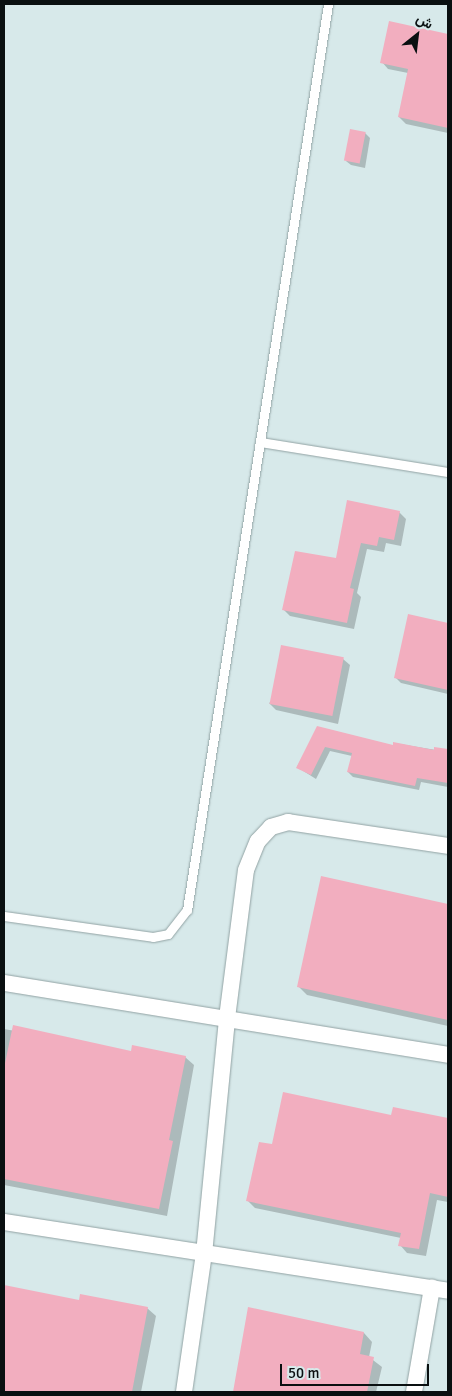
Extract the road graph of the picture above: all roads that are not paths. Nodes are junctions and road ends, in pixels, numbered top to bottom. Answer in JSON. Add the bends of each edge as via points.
{"nodes":[{"id":1,"x":328,"y":4,"type":"edge"},
{"id":2,"x":260,"y":442,"type":"junction"},
{"id":3,"x":448,"y":472,"type":"edge"},
{"id":4,"x":448,"y":846,"type":"edge"},
{"id":5,"x":4,"y":916,"type":"edge"},
{"id":6,"x":4,"y":983,"type":"edge"},
{"id":7,"x":227,"y":1018,"type":"junction"},
{"id":8,"x":448,"y":1054,"type":"edge"},
{"id":9,"x":4,"y":1222,"type":"edge"},
{"id":10,"x":204,"y":1254,"type":"junction"},
{"id":11,"x":440,"y":1289,"type":"edge"},
{"id":12,"x":184,"y":1392,"type":"edge"},
{"id":13,"x":414,"y":1392,"type":"edge"}],
"edges":[{"from":1,"to":2,"type":"lane"},
{"from":2,"to":3,"type":"lane"},
{"from":2,"to":5,"type":"lane","via":[[187,910],[168,934],[154,936]]},
{"from":4,"to":7,"type":"street","via":[[288,822],[271,828],[258,840],[246,870]]},
{"from":6,"to":7,"type":"street"},
{"from":7,"to":8,"type":"street"},
{"from":7,"to":10,"type":"street"},
{"from":9,"to":10,"type":"street"},
{"from":10,"to":11,"type":"street"},
{"from":10,"to":12,"type":"street"},
{"from":11,"to":13,"type":"street"}]}
